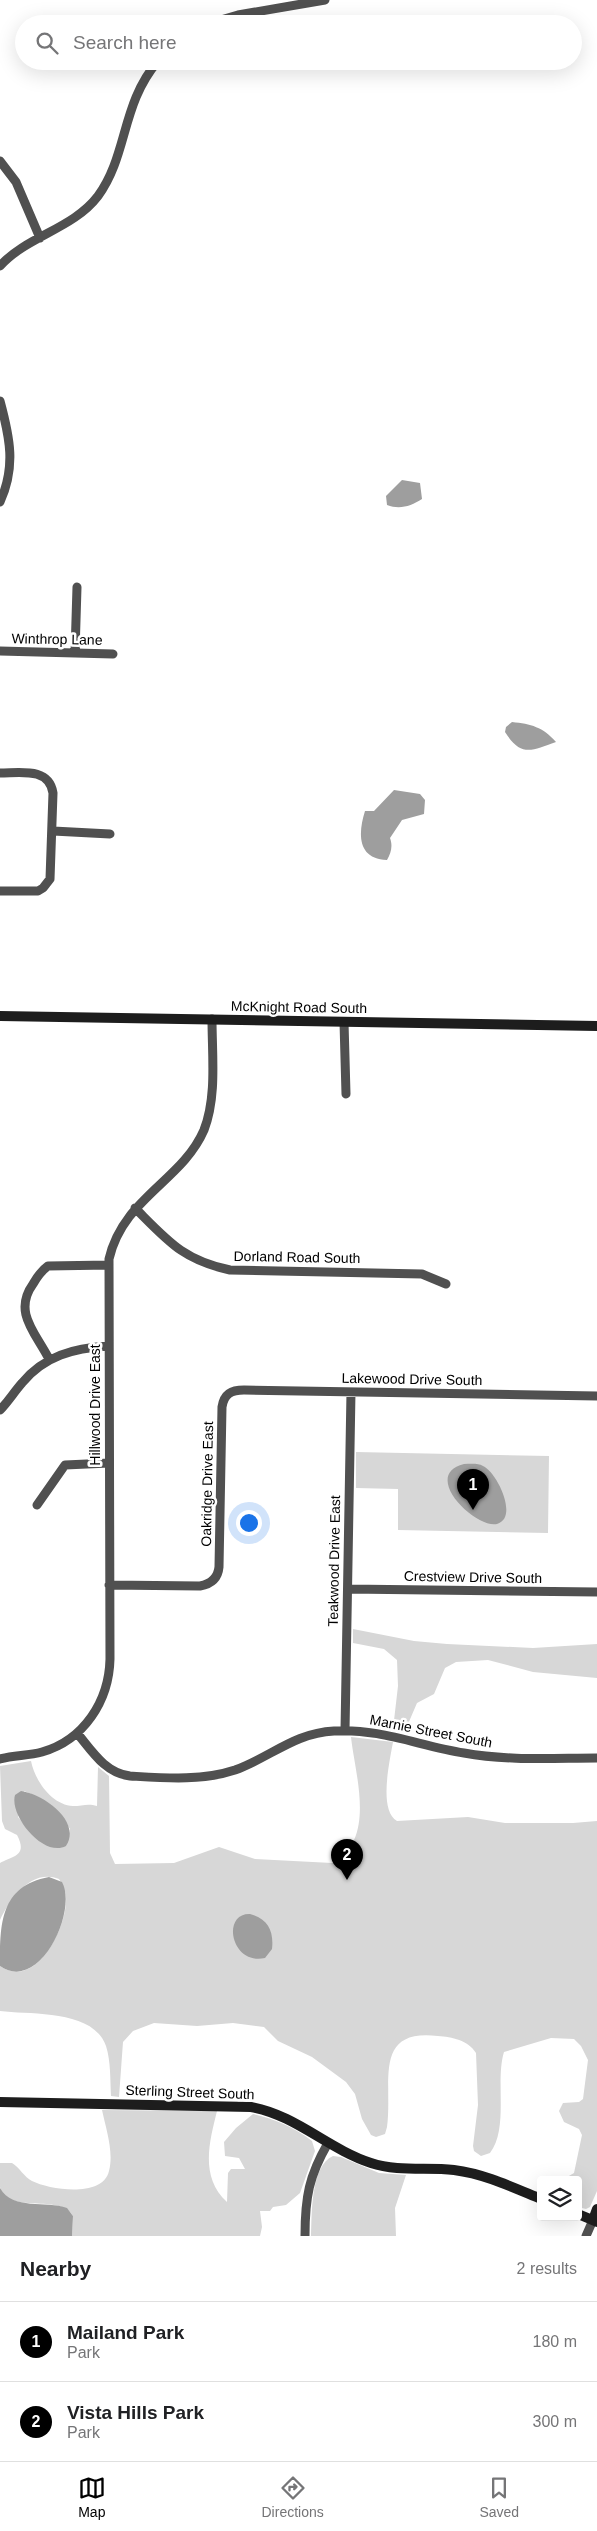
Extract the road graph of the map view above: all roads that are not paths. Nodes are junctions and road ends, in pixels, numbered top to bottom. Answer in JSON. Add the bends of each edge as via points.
{"nodes":[{"id":1,"x":325,"y":0,"type":"edge"},
{"id":2,"x":238,"y":15,"type":"edge"},
{"id":3,"x":152,"y":70,"type":"edge"},
{"id":4,"x":0,"y":161,"type":"edge"},
{"id":5,"x":40,"y":238,"type":"junction"},
{"id":6,"x":0,"y":266,"type":"edge"},
{"id":7,"x":0,"y":401,"type":"edge"},
{"id":8,"x":0,"y":502,"type":"edge"},
{"id":9,"x":76,"y":587,"type":"dead end"},
{"id":10,"x":0,"y":651,"type":"edge"},
{"id":11,"x":75,"y":653,"type":"junction"},
{"id":12,"x":113,"y":654,"type":"dead end"},
{"id":13,"x":0,"y":773,"type":"edge"},
{"id":14,"x":53,"y":831,"type":"junction"},
{"id":15,"x":110,"y":834,"type":"dead end"},
{"id":16,"x":0,"y":891,"type":"edge"},
{"id":17,"x":0,"y":1016,"type":"edge"},
{"id":18,"x":212,"y":1020,"type":"junction"},
{"id":19,"x":344,"y":1022,"type":"junction"},
{"id":20,"x":597,"y":1026,"type":"edge"},
{"id":21,"x":346,"y":1094,"type":"dead end"},
{"id":22,"x":135,"y":1208,"type":"junction"},
{"id":23,"x":108,"y":1265,"type":"junction"},
{"id":24,"x":446,"y":1284,"type":"dead end"},
{"id":25,"x":108,"y":1346,"type":"junction"},
{"id":26,"x":49,"y":1359,"type":"junction"},
{"id":27,"x":351,"y":1392,"type":"junction"},
{"id":28,"x":227,"y":1394,"type":"joint"},
{"id":29,"x":597,"y":1396,"type":"edge"},
{"id":30,"x":0,"y":1410,"type":"edge"},
{"id":31,"x":109,"y":1463,"type":"junction"},
{"id":32,"x":37,"y":1506,"type":"dead end"},
{"id":33,"x":109,"y":1584,"type":"junction"},
{"id":34,"x":348,"y":1588,"type":"junction"},
{"id":35,"x":597,"y":1592,"type":"edge"},
{"id":36,"x":345,"y":1730,"type":"junction"},
{"id":37,"x":77,"y":1732,"type":"junction"},
{"id":38,"x":597,"y":1758,"type":"edge"},
{"id":39,"x":0,"y":1759,"type":"edge"},
{"id":40,"x":0,"y":2102,"type":"edge"},
{"id":41,"x":328,"y":2142,"type":"junction"},
{"id":42,"x":537,"y":2197,"type":"edge"},
{"id":43,"x":597,"y":2209,"type":"edge"},
{"id":44,"x":582,"y":2216,"type":"edge"},
{"id":45,"x":595,"y":2221,"type":"edge"},
{"id":46,"x":305,"y":2236,"type":"edge"},
{"id":47,"x":586,"y":2236,"type":"edge"}],
"edges":[{"from":1,"to":2,"type":"street"},
{"from":3,"to":5,"type":"street","via":[[134,100],[115,161],[99,194],[76,217]]},
{"from":4,"to":5,"type":"street","via":[[16,182]]},
{"from":5,"to":6,"type":"street","via":[[8,257]]},
{"from":7,"to":8,"type":"street","via":[[12,455],[8,482]]},
{"from":9,"to":11,"type":"street"},
{"from":10,"to":11,"type":"street","name":"Winthrop Lane"},
{"from":11,"to":12,"type":"street","name":"Winthrop Lane"},
{"from":13,"to":14,"type":"street","via":[[35,773],[49,782],[53,794]]},
{"from":14,"to":15,"type":"street"},
{"from":14,"to":16,"type":"street","via":[[51,873],[47,884],[33,892]]},
{"from":17,"to":18,"type":"street","name":"McKnight Road South"},
{"from":18,"to":19,"type":"street","name":"McKnight Road South"},
{"from":18,"to":22,"type":"street","name":"Hillwood Drive East","via":[[211,1102],[204,1130],[188,1155]]},
{"from":19,"to":20,"type":"street","name":"McKnight Road South"},
{"from":19,"to":21,"type":"street"},
{"from":22,"to":23,"type":"street","name":"Hillwood Drive East","via":[[119,1232]]},
{"from":22,"to":24,"type":"street","name":"Dorland Road South","via":[[179,1250],[217,1267],[230,1270],[422,1274]]},
{"from":23,"to":25,"type":"street","name":"Hillwood Drive East"},
{"from":23,"to":26,"type":"street","via":[[48,1266],[25,1295],[23,1310]]},
{"from":25,"to":26,"type":"street","via":[[70,1351]]},
{"from":25,"to":31,"type":"street","name":"Hillwood Drive East"},
{"from":26,"to":30,"type":"street","via":[[28,1376]]},
{"from":27,"to":28,"type":"street","name":"Lakewood Drive South","via":[[241,1390]]},
{"from":27,"to":29,"type":"street","name":"Lakewood Drive South"},
{"from":27,"to":34,"type":"street","name":"Teakwood Drive East"},
{"from":28,"to":33,"type":"street","name":"Oakridge Drive East","via":[[222,1409],[217,1575],[211,1582],[200,1586]]},
{"from":31,"to":32,"type":"street","via":[[65,1465]]},
{"from":31,"to":33,"type":"street","name":"Hillwood Drive East"},
{"from":33,"to":37,"type":"street","name":"Hillwood Drive East","via":[[110,1659],[107,1682],[95,1712]]},
{"from":34,"to":35,"type":"street","name":"Crestview Drive South"},
{"from":34,"to":36,"type":"street","name":"Teakwood Drive East"},
{"from":36,"to":37,"type":"street","name":"Marnie Street South","via":[[302,1737],[236,1769],[193,1777],[118,1774],[104,1764]]},
{"from":36,"to":38,"type":"street","name":"Marnie Street South","via":[[392,1735],[485,1756]]},
{"from":37,"to":39,"type":"street","name":"Hillwood Drive East","via":[[48,1750]]},
{"from":40,"to":41,"type":"street","name":"Sterling Street South","via":[[245,2106],[285,2117]]},
{"from":41,"to":42,"type":"street","name":"Sterling Street South","via":[[377,2165],[470,2173]]},
{"from":41,"to":46,"type":"street","via":[[308,2188]]},
{"from":43,"to":45,"type":"street"},
{"from":44,"to":45,"type":"street"},
{"from":45,"to":47,"type":"street"}]}
